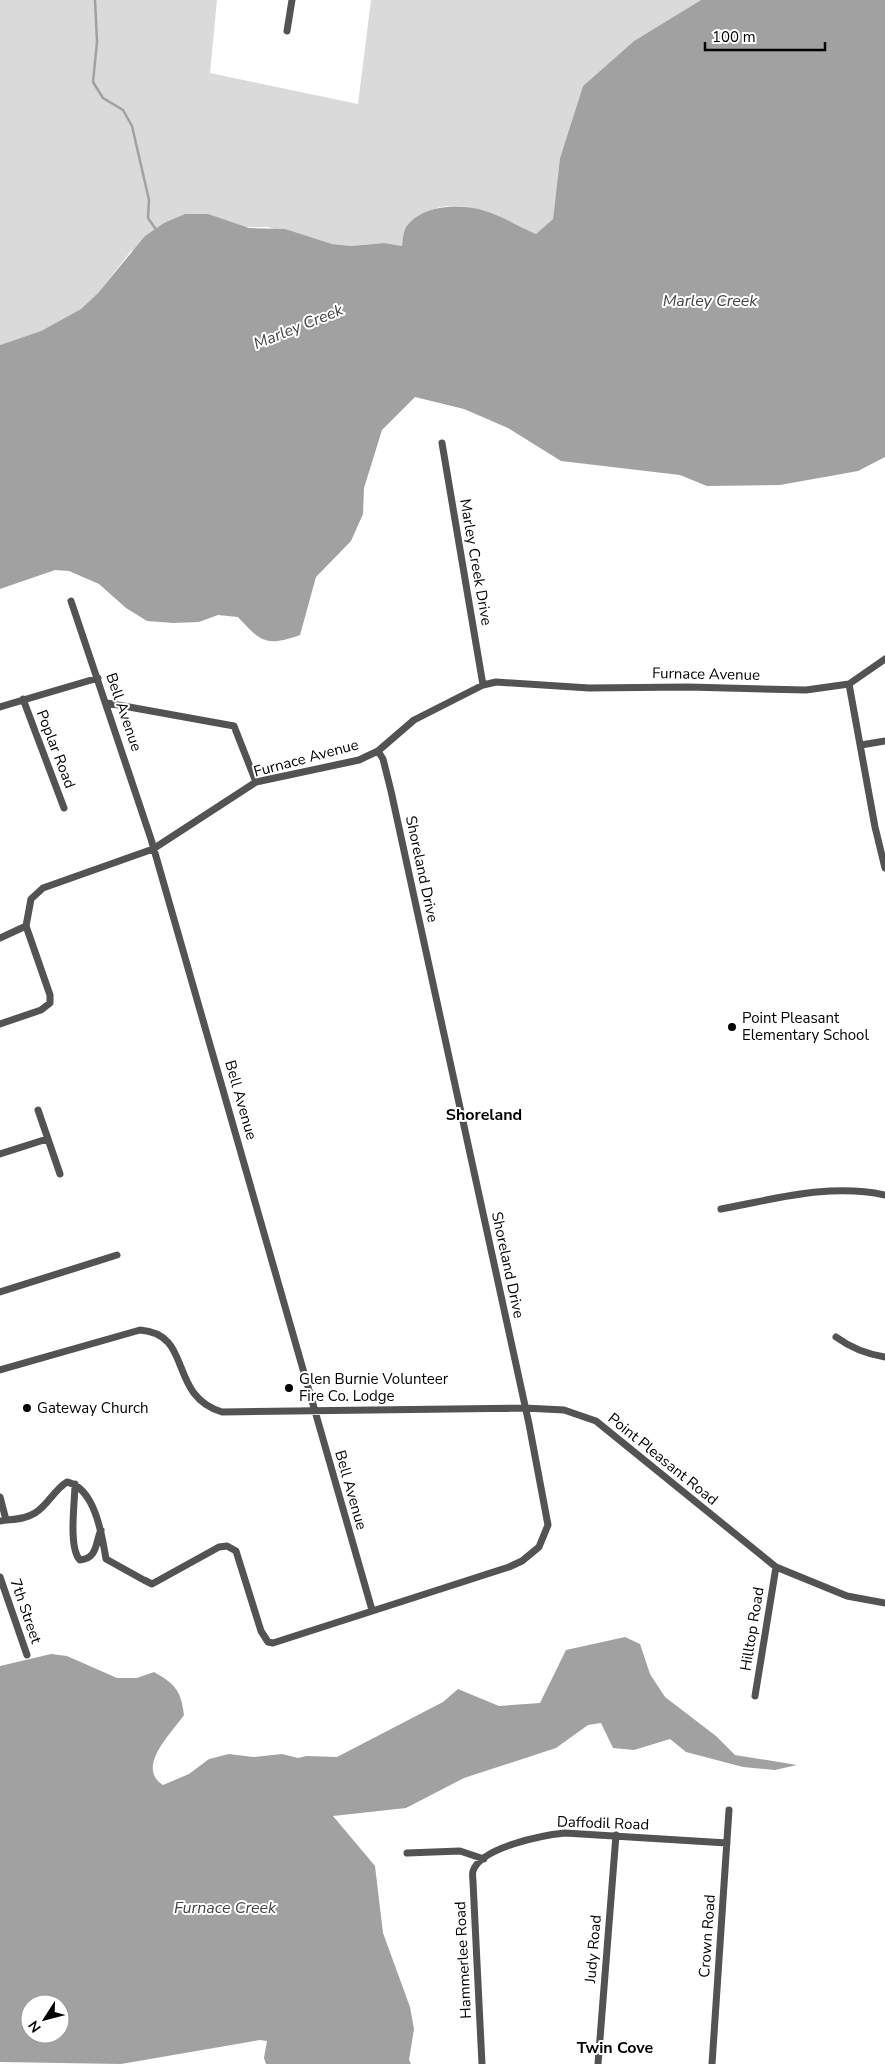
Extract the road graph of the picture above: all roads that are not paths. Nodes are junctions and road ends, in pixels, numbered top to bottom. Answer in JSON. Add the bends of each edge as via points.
{"nodes":[{"id":1,"x":292,"y":0,"type":"edge"},
{"id":2,"x":287,"y":31,"type":"dead end"},
{"id":3,"x":442,"y":443,"type":"dead end"},
{"id":4,"x":71,"y":601,"type":"dead end"},
{"id":5,"x":885,"y":659,"type":"edge"},
{"id":6,"x":98,"y":678,"type":"junction"},
{"id":7,"x":849,"y":684,"type":"junction"},
{"id":8,"x":483,"y":685,"type":"junction"},
{"id":9,"x":24,"y":699,"type":"junction"},
{"id":10,"x":107,"y":702,"type":"junction"},
{"id":11,"x":0,"y":707,"type":"edge"},
{"id":12,"x":885,"y":741,"type":"edge"},
{"id":13,"x":861,"y":745,"type":"junction"},
{"id":14,"x":378,"y":751,"type":"junction"},
{"id":15,"x":256,"y":782,"type":"junction"},
{"id":16,"x":64,"y":808,"type":"dead end"},
{"id":17,"x":153,"y":849,"type":"junction"},
{"id":18,"x":883,"y":850,"type":"edge"},
{"id":19,"x":885,"y":868,"type":"edge"},
{"id":20,"x":26,"y":926,"type":"junction"},
{"id":21,"x":0,"y":938,"type":"edge"},
{"id":22,"x":0,"y":1024,"type":"edge"},
{"id":23,"x":38,"y":1110,"type":"dead end"},
{"id":24,"x":46,"y":1139,"type":"junction"},
{"id":25,"x":0,"y":1154,"type":"edge"},
{"id":26,"x":60,"y":1174,"type":"dead end"},
{"id":27,"x":885,"y":1195,"type":"edge"},
{"id":28,"x":721,"y":1209,"type":"dead end"},
{"id":29,"x":116,"y":1255,"type":"dead end"},
{"id":30,"x":0,"y":1292,"type":"edge"},
{"id":31,"x":836,"y":1337,"type":"dead end"},
{"id":32,"x":885,"y":1357,"type":"edge"},
{"id":33,"x":0,"y":1370,"type":"edge"},
{"id":34,"x":525,"y":1408,"type":"junction"},
{"id":35,"x":314,"y":1412,"type":"junction"},
{"id":36,"x":75,"y":1484,"type":"junction"},
{"id":37,"x":0,"y":1497,"type":"edge"},
{"id":38,"x":3,"y":1520,"type":"edge"},
{"id":39,"x":101,"y":1530,"type":"junction"},
{"id":40,"x":776,"y":1567,"type":"junction"},
{"id":41,"x":0,"y":1577,"type":"edge"},
{"id":42,"x":885,"y":1603,"type":"edge"},
{"id":43,"x":372,"y":1610,"type":"junction"},
{"id":44,"x":27,"y":1655,"type":"dead end"},
{"id":45,"x":755,"y":1696,"type":"dead end"},
{"id":46,"x":729,"y":1810,"type":"dead end"},
{"id":47,"x":616,"y":1835,"type":"junction"},
{"id":48,"x":727,"y":1843,"type":"junction"},
{"id":49,"x":407,"y":1853,"type":"dead end"},
{"id":50,"x":484,"y":1859,"type":"junction"},
{"id":51,"x":482,"y":2064,"type":"edge"},
{"id":52,"x":598,"y":2064,"type":"edge"},
{"id":53,"x":712,"y":2064,"type":"edge"}],
"edges":[{"from":1,"to":2,"type":"street"},
{"from":3,"to":8,"type":"street","name":"Marley Creek Drive"},
{"from":4,"to":6,"type":"street","name":"Bell Avenue"},
{"from":5,"to":7,"type":"street","name":"Furnace Avenue"},
{"from":6,"to":9,"type":"street"},
{"from":6,"to":10,"type":"street","name":"Bell Avenue"},
{"from":7,"to":8,"type":"street","name":"Furnace Avenue","via":[[806,690],[589,688],[496,682]]},
{"from":7,"to":13,"type":"street"},
{"from":8,"to":14,"type":"street","name":"Furnace Avenue","via":[[414,720]]},
{"from":9,"to":11,"type":"street"},
{"from":9,"to":16,"type":"street","name":"Poplar Road"},
{"from":10,"to":15,"type":"street","via":[[234,726]]},
{"from":10,"to":17,"type":"street","name":"Bell Avenue"},
{"from":12,"to":13,"type":"street"},
{"from":13,"to":18,"type":"street"},
{"from":14,"to":15,"type":"street","name":"Furnace Avenue","via":[[359,760]]},
{"from":14,"to":34,"type":"street","name":"Shoreland Drive","via":[[393,800]]},
{"from":15,"to":17,"type":"street","name":"Furnace Avenue"},
{"from":17,"to":20,"type":"street","name":"Furnace Avenue","via":[[43,888],[31,899]]},
{"from":17,"to":35,"type":"street","name":"Bell Avenue"},
{"from":18,"to":19,"type":"street"},
{"from":20,"to":21,"type":"street"},
{"from":20,"to":22,"type":"street","via":[[50,1003],[41,1010]]},
{"from":23,"to":24,"type":"street"},
{"from":24,"to":25,"type":"street"},
{"from":24,"to":26,"type":"street"},
{"from":27,"to":28,"type":"street","via":[[846,1189],[822,1190]]},
{"from":29,"to":30,"type":"street"},
{"from":31,"to":32,"type":"street","via":[[848,1346]]},
{"from":33,"to":35,"type":"street","name":"Point Pleasant Road","via":[[111,1336],[150,1331],[159,1334],[172,1348],[189,1387],[203,1404],[228,1412]]},
{"from":34,"to":35,"type":"street","name":"Point Pleasant Road"},
{"from":34,"to":40,"type":"street","name":"Point Pleasant Road","via":[[564,1410],[604,1426]]},
{"from":34,"to":43,"type":"street","name":"Shoreland Drive","via":[[548,1525],[539,1547],[509,1568]]},
{"from":35,"to":43,"type":"street","name":"Bell Avenue"},
{"from":36,"to":38,"type":"street","via":[[67,1482],[57,1488],[37,1512],[23,1518]]},
{"from":36,"to":39,"type":"street","via":[[90,1503]]},
{"from":36,"to":39,"type":"street","via":[[75,1556],[80,1560],[91,1557]]},
{"from":37,"to":38,"type":"street"},
{"from":39,"to":43,"type":"street","name":"Shoreland Drive","via":[[106,1559],[152,1584],[219,1547],[227,1546],[236,1551],[268,1642]]},
{"from":40,"to":42,"type":"street","name":"Point Pleasant Road","via":[[846,1596]]},
{"from":40,"to":45,"type":"street","name":"Hilltop Road"},
{"from":41,"to":44,"type":"street","name":"7th Street"},
{"from":46,"to":48,"type":"street","name":"Crown Road"},
{"from":47,"to":48,"type":"street","name":"Daffodil Road"},
{"from":47,"to":50,"type":"street","name":"Daffodil Road","via":[[543,1835],[501,1848]]},
{"from":47,"to":52,"type":"street","name":"Judy Road"},
{"from":48,"to":53,"type":"street","name":"Crown Road"},
{"from":49,"to":50,"type":"street","via":[[460,1851]]},
{"from":50,"to":51,"type":"street","name":"Hammerlee Road","via":[[473,1871]]}]}
